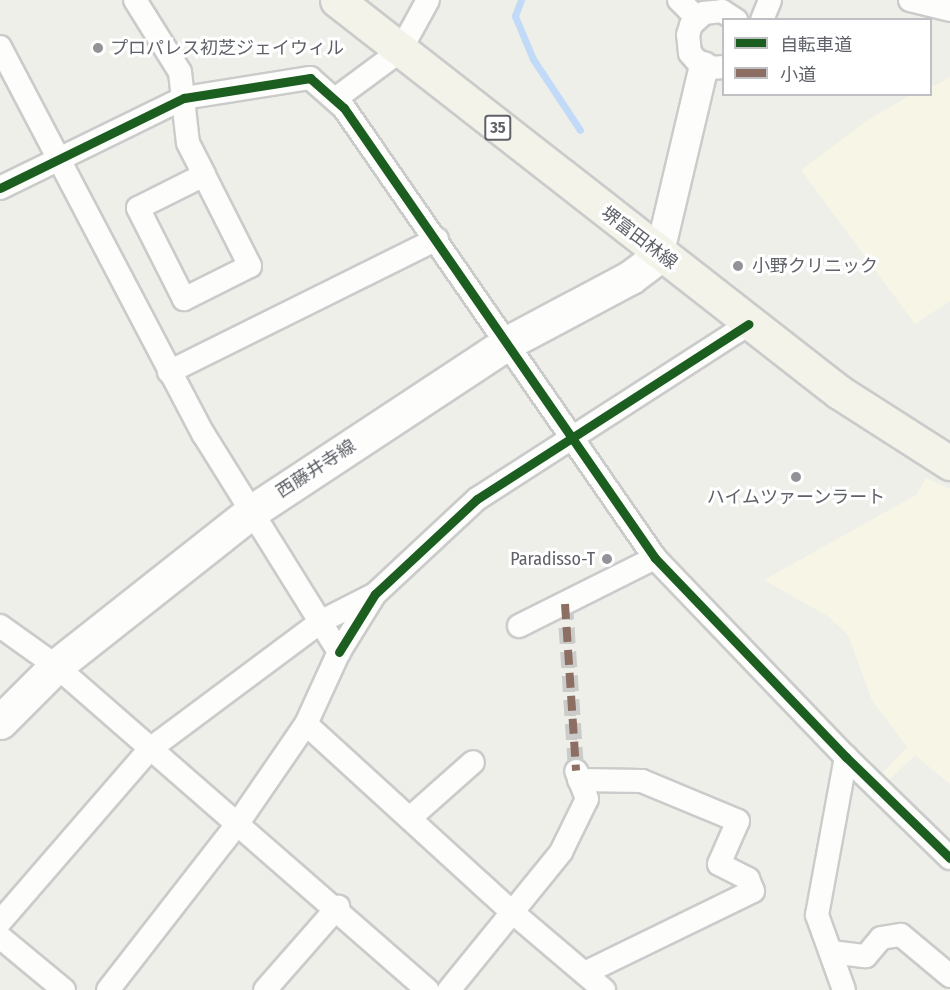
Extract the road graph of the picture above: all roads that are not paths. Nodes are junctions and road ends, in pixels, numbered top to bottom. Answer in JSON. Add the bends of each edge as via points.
{"nodes":[{"id":1,"x":135,"y":0,"type":"edge"},
{"id":2,"x":337,"y":0,"type":"edge"},
{"id":3,"x":428,"y":0,"type":"edge"},
{"id":4,"x":679,"y":0,"type":"edge"},
{"id":5,"x":770,"y":0,"type":"edge"},
{"id":6,"x":910,"y":0,"type":"edge"},
{"id":7,"x":950,"y":10,"type":"edge"},
{"id":8,"x":697,"y":18,"type":"junction"},
{"id":9,"x":731,"y":18,"type":"edge"},
{"id":10,"x":763,"y":18,"type":"edge"},
{"id":11,"x":0,"y":47,"type":"edge"},
{"id":12,"x":400,"y":51,"type":"junction"},
{"id":13,"x":714,"y":66,"type":"edge"},
{"id":14,"x":184,"y":98,"type":"junction"},
{"id":15,"x":335,"y":99,"type":"junction"},
{"id":16,"x":59,"y":159,"type":"junction"},
{"id":17,"x":204,"y":175,"type":"junction"},
{"id":18,"x":0,"y":188,"type":"edge"},
{"id":19,"x":437,"y":239,"type":"junction"},
{"id":20,"x":659,"y":256,"type":"junction"},
{"id":21,"x":749,"y":324,"type":"junction"},
{"id":22,"x":507,"y":343,"type":"junction"},
{"id":23,"x":169,"y":372,"type":"junction"},
{"id":24,"x":570,"y":437,"type":"junction"},
{"id":25,"x":950,"y":463,"type":"edge"},
{"id":26,"x":251,"y":512,"type":"junction"},
{"id":27,"x":655,"y":558,"type":"junction"},
{"id":28,"x":375,"y":594,"type":"junction"},
{"id":29,"x":322,"y":621,"type":"junction"},
{"id":30,"x":0,"y":626,"type":"edge"},
{"id":31,"x":519,"y":626,"type":"dead end"},
{"id":32,"x":339,"y":652,"type":"junction"},
{"id":33,"x":56,"y":666,"type":"junction"},
{"id":34,"x":0,"y":722,"type":"edge"},
{"id":35,"x":306,"y":724,"type":"junction"},
{"id":36,"x":150,"y":749,"type":"junction"},
{"id":37,"x":846,"y":757,"type":"junction"},
{"id":38,"x":473,"y":762,"type":"dead end"},
{"id":39,"x":410,"y":818,"type":"junction"},
{"id":40,"x":238,"y":823,"type":"junction"},
{"id":41,"x":950,"y":858,"type":"edge"},
{"id":42,"x":338,"y":907,"type":"junction"},
{"id":43,"x":511,"y":911,"type":"junction"},
{"id":44,"x":0,"y":922,"type":"edge"},
{"id":45,"x":0,"y":937,"type":"edge"},
{"id":46,"x":831,"y":952,"type":"junction"},
{"id":47,"x":585,"y":973,"type":"junction"},
{"id":48,"x":950,"y":976,"type":"edge"},
{"id":49,"x":64,"y":990,"type":"edge"},
{"id":50,"x":108,"y":990,"type":"edge"},
{"id":51,"x":265,"y":990,"type":"edge"},
{"id":52,"x":428,"y":990,"type":"edge"},
{"id":53,"x":449,"y":990,"type":"edge"},
{"id":54,"x":604,"y":990,"type":"edge"},
{"id":55,"x":843,"y":990,"type":"edge"}],
"edges":[{"from":1,"to":14,"type":"street","via":[[180,72]]},
{"from":2,"to":12,"type":"main road","name":"堺富田林線","number":"35"},
{"from":3,"to":12,"type":"street"},
{"from":4,"to":8,"type":"street"},
{"from":5,"to":10,"type":"street"},
{"from":6,"to":7,"type":"street"},
{"from":8,"to":9,"type":"street","via":[[713,11]]},
{"from":8,"to":13,"type":"street","via":[[687,44],[690,53]]},
{"from":11,"to":16,"type":"street"},
{"from":12,"to":15,"type":"street"},
{"from":12,"to":20,"type":"main road","name":"堺富田林線","number":"35"},
{"from":13,"to":20,"type":"street"},
{"from":14,"to":15,"type":"street","via":[[310,78]]},
{"from":14,"to":16,"type":"street"},
{"from":14,"to":17,"type":"street","via":[[188,142]]},
{"from":15,"to":19,"type":"street"},
{"from":16,"to":18,"type":"street"},
{"from":16,"to":23,"type":"street"},
{"from":17,"to":17,"type":"street","via":[[138,208],[183,299],[249,266]]},
{"from":19,"to":22,"type":"street"},
{"from":19,"to":23,"type":"street"},
{"from":20,"to":21,"type":"main road","name":"堺富田林線","number":"35"},
{"from":20,"to":22,"type":"main road","name":"西藤井寺線","via":[[631,277]]},
{"from":21,"to":24,"type":"street"},
{"from":21,"to":25,"type":"main road","name":"堺富田林線","number":"35","via":[[886,424]]},
{"from":22,"to":24,"type":"street"},
{"from":22,"to":26,"type":"main road","name":"西藤井寺線"},
{"from":23,"to":26,"type":"street"},
{"from":24,"to":27,"type":"street"},
{"from":24,"to":28,"type":"street","via":[[477,499]]},
{"from":26,"to":29,"type":"street"},
{"from":26,"to":33,"type":"main road","name":"西藤井寺線"},
{"from":27,"to":31,"type":"street"},
{"from":27,"to":37,"type":"street"},
{"from":28,"to":29,"type":"street"},
{"from":28,"to":32,"type":"street"},
{"from":29,"to":32,"type":"street"},
{"from":29,"to":36,"type":"street"},
{"from":30,"to":33,"type":"street"},
{"from":32,"to":35,"type":"street"},
{"from":33,"to":34,"type":"main road","name":"西藤井寺線"},
{"from":33,"to":36,"type":"street"},
{"from":35,"to":39,"type":"street"},
{"from":35,"to":40,"type":"street"},
{"from":36,"to":40,"type":"street"},
{"from":36,"to":44,"type":"street"},
{"from":37,"to":41,"type":"street"},
{"from":37,"to":46,"type":"street","via":[[817,915]]},
{"from":38,"to":39,"type":"street"},
{"from":39,"to":43,"type":"street"},
{"from":40,"to":42,"type":"street"},
{"from":40,"to":50,"type":"street"},
{"from":42,"to":51,"type":"street"},
{"from":42,"to":52,"type":"street"},
{"from":43,"to":47,"type":"street"},
{"from":43,"to":47,"type":"street","via":[[561,852],[587,799],[578,775],[642,781],[738,820],[719,864],[748,879],[753,891]]},
{"from":43,"to":53,"type":"street"},
{"from":45,"to":49,"type":"street"},
{"from":46,"to":48,"type":"street","via":[[866,956],[881,938],[901,935]]},
{"from":46,"to":55,"type":"street"},
{"from":47,"to":54,"type":"street"}]}
